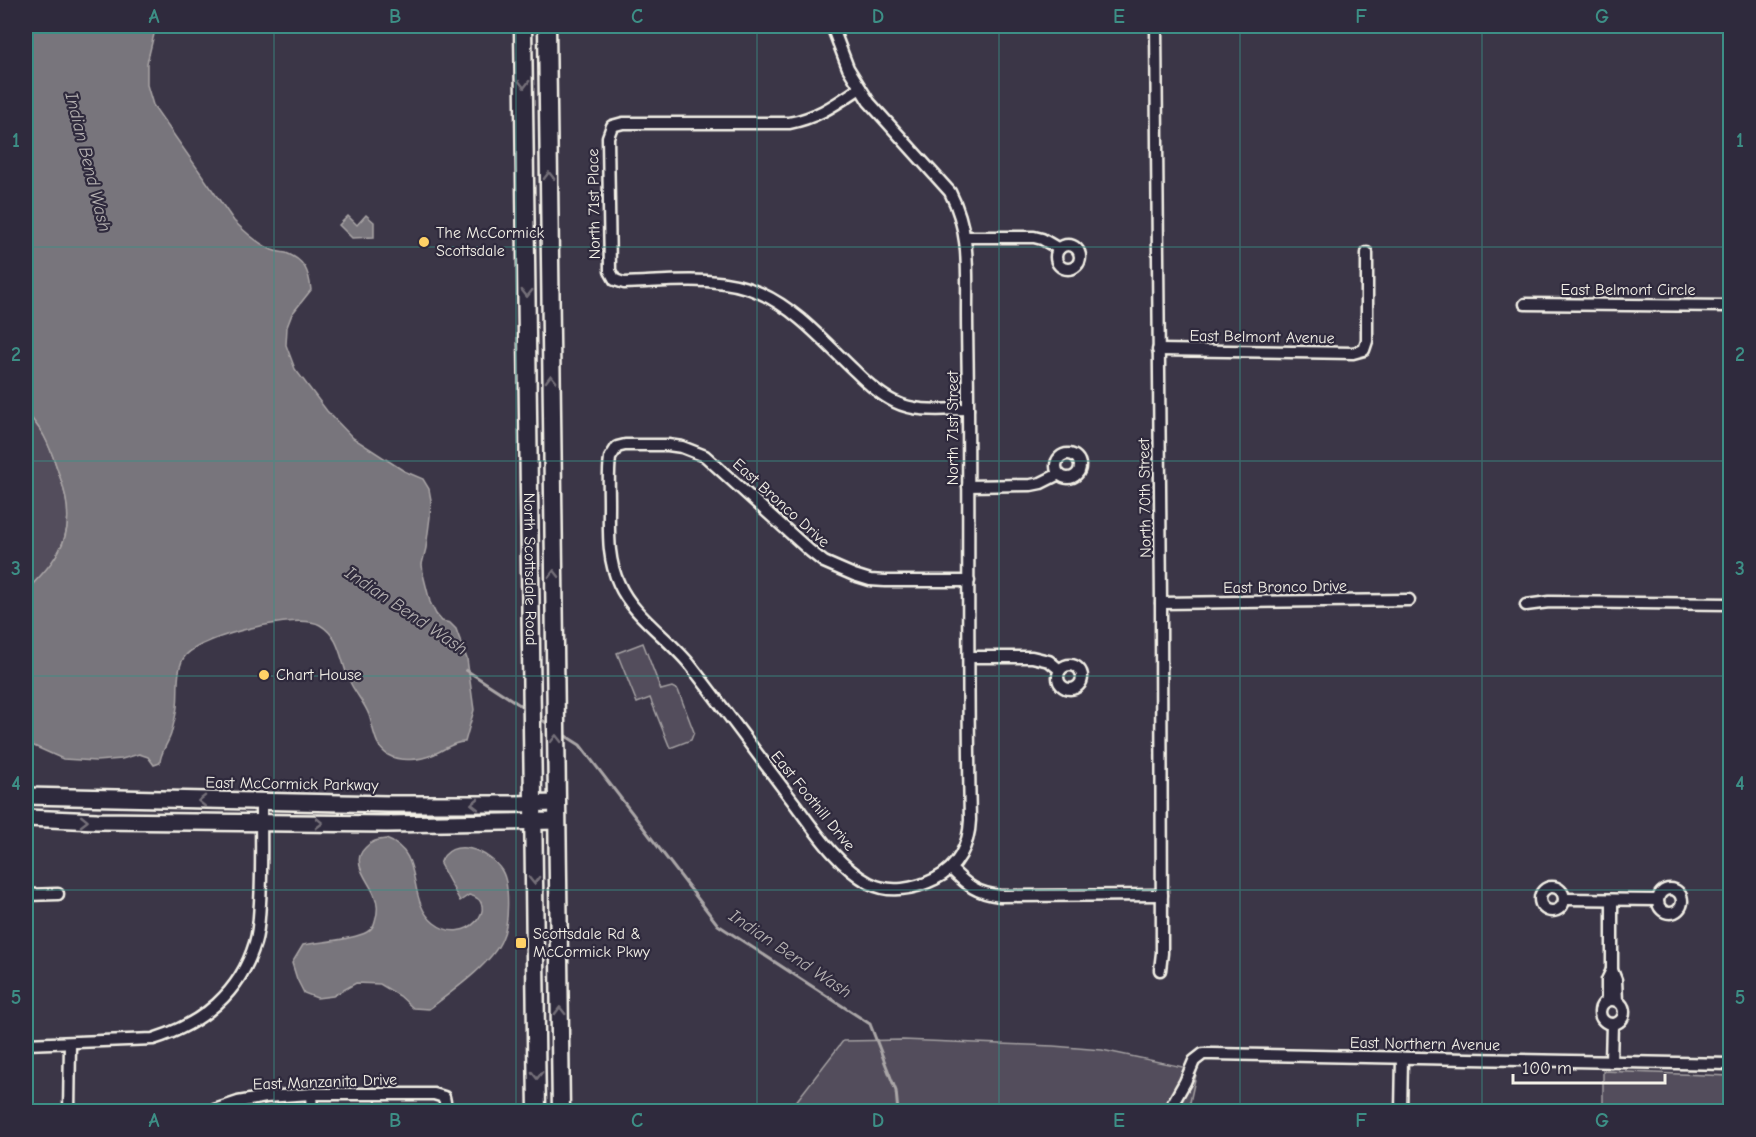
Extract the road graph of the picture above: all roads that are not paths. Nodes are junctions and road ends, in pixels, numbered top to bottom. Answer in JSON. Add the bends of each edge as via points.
{"nodes":[{"id":1,"x":523,"y":26,"type":"edge"},
{"id":2,"x":547,"y":26,"type":"edge"},
{"id":3,"x":832,"y":26,"type":"edge"},
{"id":4,"x":1156,"y":26,"type":"edge"},
{"id":5,"x":860,"y":88,"type":"junction"},
{"id":6,"x":966,"y":237,"type":"junction"},
{"id":7,"x":1059,"y":249,"type":"dead end"},
{"id":8,"x":1366,"y":253,"type":"dead end"},
{"id":9,"x":1525,"y":304,"type":"dead end"},
{"id":10,"x":1731,"y":306,"type":"edge"},
{"id":11,"x":1158,"y":350,"type":"junction"},
{"id":12,"x":968,"y":409,"type":"junction"},
{"id":13,"x":613,"y":452,"type":"joint"},
{"id":14,"x":1059,"y":474,"type":"dead end"},
{"id":15,"x":968,"y":486,"type":"junction"},
{"id":16,"x":969,"y":581,"type":"junction"},
{"id":17,"x":1409,"y":600,"type":"dead end"},
{"id":18,"x":1161,"y":603,"type":"junction"},
{"id":19,"x":1731,"y":604,"type":"edge"},
{"id":20,"x":1526,"y":605,"type":"dead end"},
{"id":21,"x":969,"y":657,"type":"junction"},
{"id":22,"x":1060,"y":670,"type":"dead end"},
{"id":23,"x":26,"y":796,"type":"edge"},
{"id":24,"x":557,"y":800,"type":"junction"},
{"id":25,"x":261,"y":802,"type":"junction"},
{"id":26,"x":534,"y":803,"type":"junction"},
{"id":27,"x":26,"y":818,"type":"edge"},
{"id":28,"x":557,"y":821,"type":"junction"},
{"id":29,"x":533,"y":822,"type":"junction"},
{"id":30,"x":261,"y":823,"type":"junction"},
{"id":31,"x":951,"y":868,"type":"junction"},
{"id":32,"x":58,"y":894,"type":"dead end"},
{"id":33,"x":26,"y":895,"type":"edge"},
{"id":34,"x":1162,"y":895,"type":"junction"},
{"id":35,"x":1564,"y":899,"type":"dead end"},
{"id":36,"x":1612,"y":900,"type":"junction"},
{"id":37,"x":1658,"y":900,"type":"dead end"},
{"id":38,"x":1160,"y":970,"type":"dead end"},
{"id":39,"x":1612,"y":1001,"type":"junction"},
{"id":40,"x":1612,"y":1024,"type":"junction"},
{"id":41,"x":26,"y":1044,"type":"edge"},
{"id":42,"x":69,"y":1044,"type":"junction"},
{"id":43,"x":1402,"y":1058,"type":"junction"},
{"id":44,"x":1611,"y":1062,"type":"junction"},
{"id":45,"x":1731,"y":1064,"type":"edge"},
{"id":46,"x":311,"y":1094,"type":"junction"},
{"id":47,"x":69,"y":1112,"type":"edge"},
{"id":48,"x":208,"y":1112,"type":"edge"},
{"id":49,"x":312,"y":1112,"type":"edge"},
{"id":50,"x":447,"y":1112,"type":"edge"},
{"id":51,"x":537,"y":1112,"type":"edge"},
{"id":52,"x":561,"y":1112,"type":"edge"},
{"id":53,"x":1168,"y":1112,"type":"edge"},
{"id":54,"x":1401,"y":1112,"type":"edge"}],
"edges":[{"from":1,"to":26,"type":"main road","name":"North Scottsdale Road","one_way":true},
{"from":24,"to":2,"type":"main road","name":"North Scottsdale Road","one_way":true},
{"from":3,"to":5,"type":"street","name":"North 71st Street"},
{"from":4,"to":11,"type":"street","name":"North 70th Street"},
{"from":5,"to":6,"type":"street","name":"North 71st Street","via":[[950,192]]},
{"from":5,"to":12,"type":"street","name":"North 71st Place","via":[[818,115],[789,123],[612,126],[608,137],[610,271],[615,280],[624,283],[717,283],[758,292],[794,314],[868,384],[896,403],[927,409]]},
{"from":6,"to":7,"type":"street","via":[[1034,237]]},
{"from":6,"to":12,"type":"street","name":"North 71st Street"},
{"from":8,"to":11,"type":"street","name":"East Belmont Avenue","via":[[1364,350]]},
{"from":9,"to":10,"type":"street","name":"East Belmont Circle"},
{"from":11,"to":18,"type":"street","name":"North 70th Street"},
{"from":12,"to":15,"type":"street","name":"North 71st Street"},
{"from":13,"to":16,"type":"street","name":"East Bronco Drive","via":[[624,445],[668,445],[705,456],[810,551],[854,575],[885,581]]},
{"from":13,"to":31,"type":"street","name":"East Foothill Drive","via":[[609,466],[609,530],[615,577],[627,599],[690,664],[813,828],[847,866],[869,883],[906,889],[926,884]]},
{"from":14,"to":15,"type":"street","via":[[1031,485]]},
{"from":15,"to":16,"type":"street","name":"North 71st Street"},
{"from":16,"to":21,"type":"street","name":"North 71st Street"},
{"from":17,"to":18,"type":"street","name":"East Bronco Drive"},
{"from":18,"to":34,"type":"street","name":"North 70th Street"},
{"from":19,"to":20,"type":"street"},
{"from":21,"to":22,"type":"street","via":[[1032,657],[1049,661]]},
{"from":21,"to":31,"type":"street","name":"North 71st Street","via":[[970,830],[967,843]]},
{"from":25,"to":23,"type":"main road","name":"East McCormick Parkway","one_way":true},
{"from":24,"to":26,"type":"main road","name":"East McCormick Parkway"},
{"from":24,"to":28,"type":"main road","name":"North Scottsdale Road"},
{"from":26,"to":25,"type":"main road","name":"East McCormick Parkway","one_way":true},
{"from":25,"to":30,"type":"street"},
{"from":26,"to":29,"type":"main road","name":"North Scottsdale Road"},
{"from":27,"to":30,"type":"main road","one_way":true},
{"from":28,"to":29,"type":"main road"},
{"from":52,"to":28,"type":"main road","name":"North Scottsdale Road","one_way":true},
{"from":30,"to":29,"type":"main road","one_way":true},
{"from":29,"to":51,"type":"main road","name":"North Scottsdale Road","one_way":true},
{"from":30,"to":42,"type":"street","via":[[256,942],[229,991],[201,1018],[167,1035]]},
{"from":31,"to":34,"type":"street","via":[[969,886],[986,895]]},
{"from":32,"to":33,"type":"street"},
{"from":34,"to":38,"type":"street","name":"North 70th Street"},
{"from":35,"to":36,"type":"street"},
{"from":36,"to":37,"type":"street"},
{"from":36,"to":39,"type":"street","via":[[1612,970],[1607,980]]},
{"from":39,"to":40,"type":"street","via":[[1623,1007],[1624,1015]]},
{"from":39,"to":40,"type":"street","via":[[1601,1006],[1600,1014],[1604,1022]]},
{"from":40,"to":44,"type":"street"},
{"from":41,"to":42,"type":"street"},
{"from":42,"to":47,"type":"street"},
{"from":43,"to":44,"type":"street","name":"East Northern Avenue"},
{"from":43,"to":53,"type":"street","name":"East Northern Avenue","via":[[1203,1054],[1194,1061]]},
{"from":43,"to":54,"type":"street"},
{"from":44,"to":45,"type":"street","name":"East Northern Avenue"},
{"from":46,"to":48,"type":"street","name":"East Manzanita Drive","via":[[252,1098]]},
{"from":46,"to":49,"type":"street"},
{"from":46,"to":50,"type":"street","name":"East Manzanita Drive","via":[[434,1094],[444,1096]]}]}
